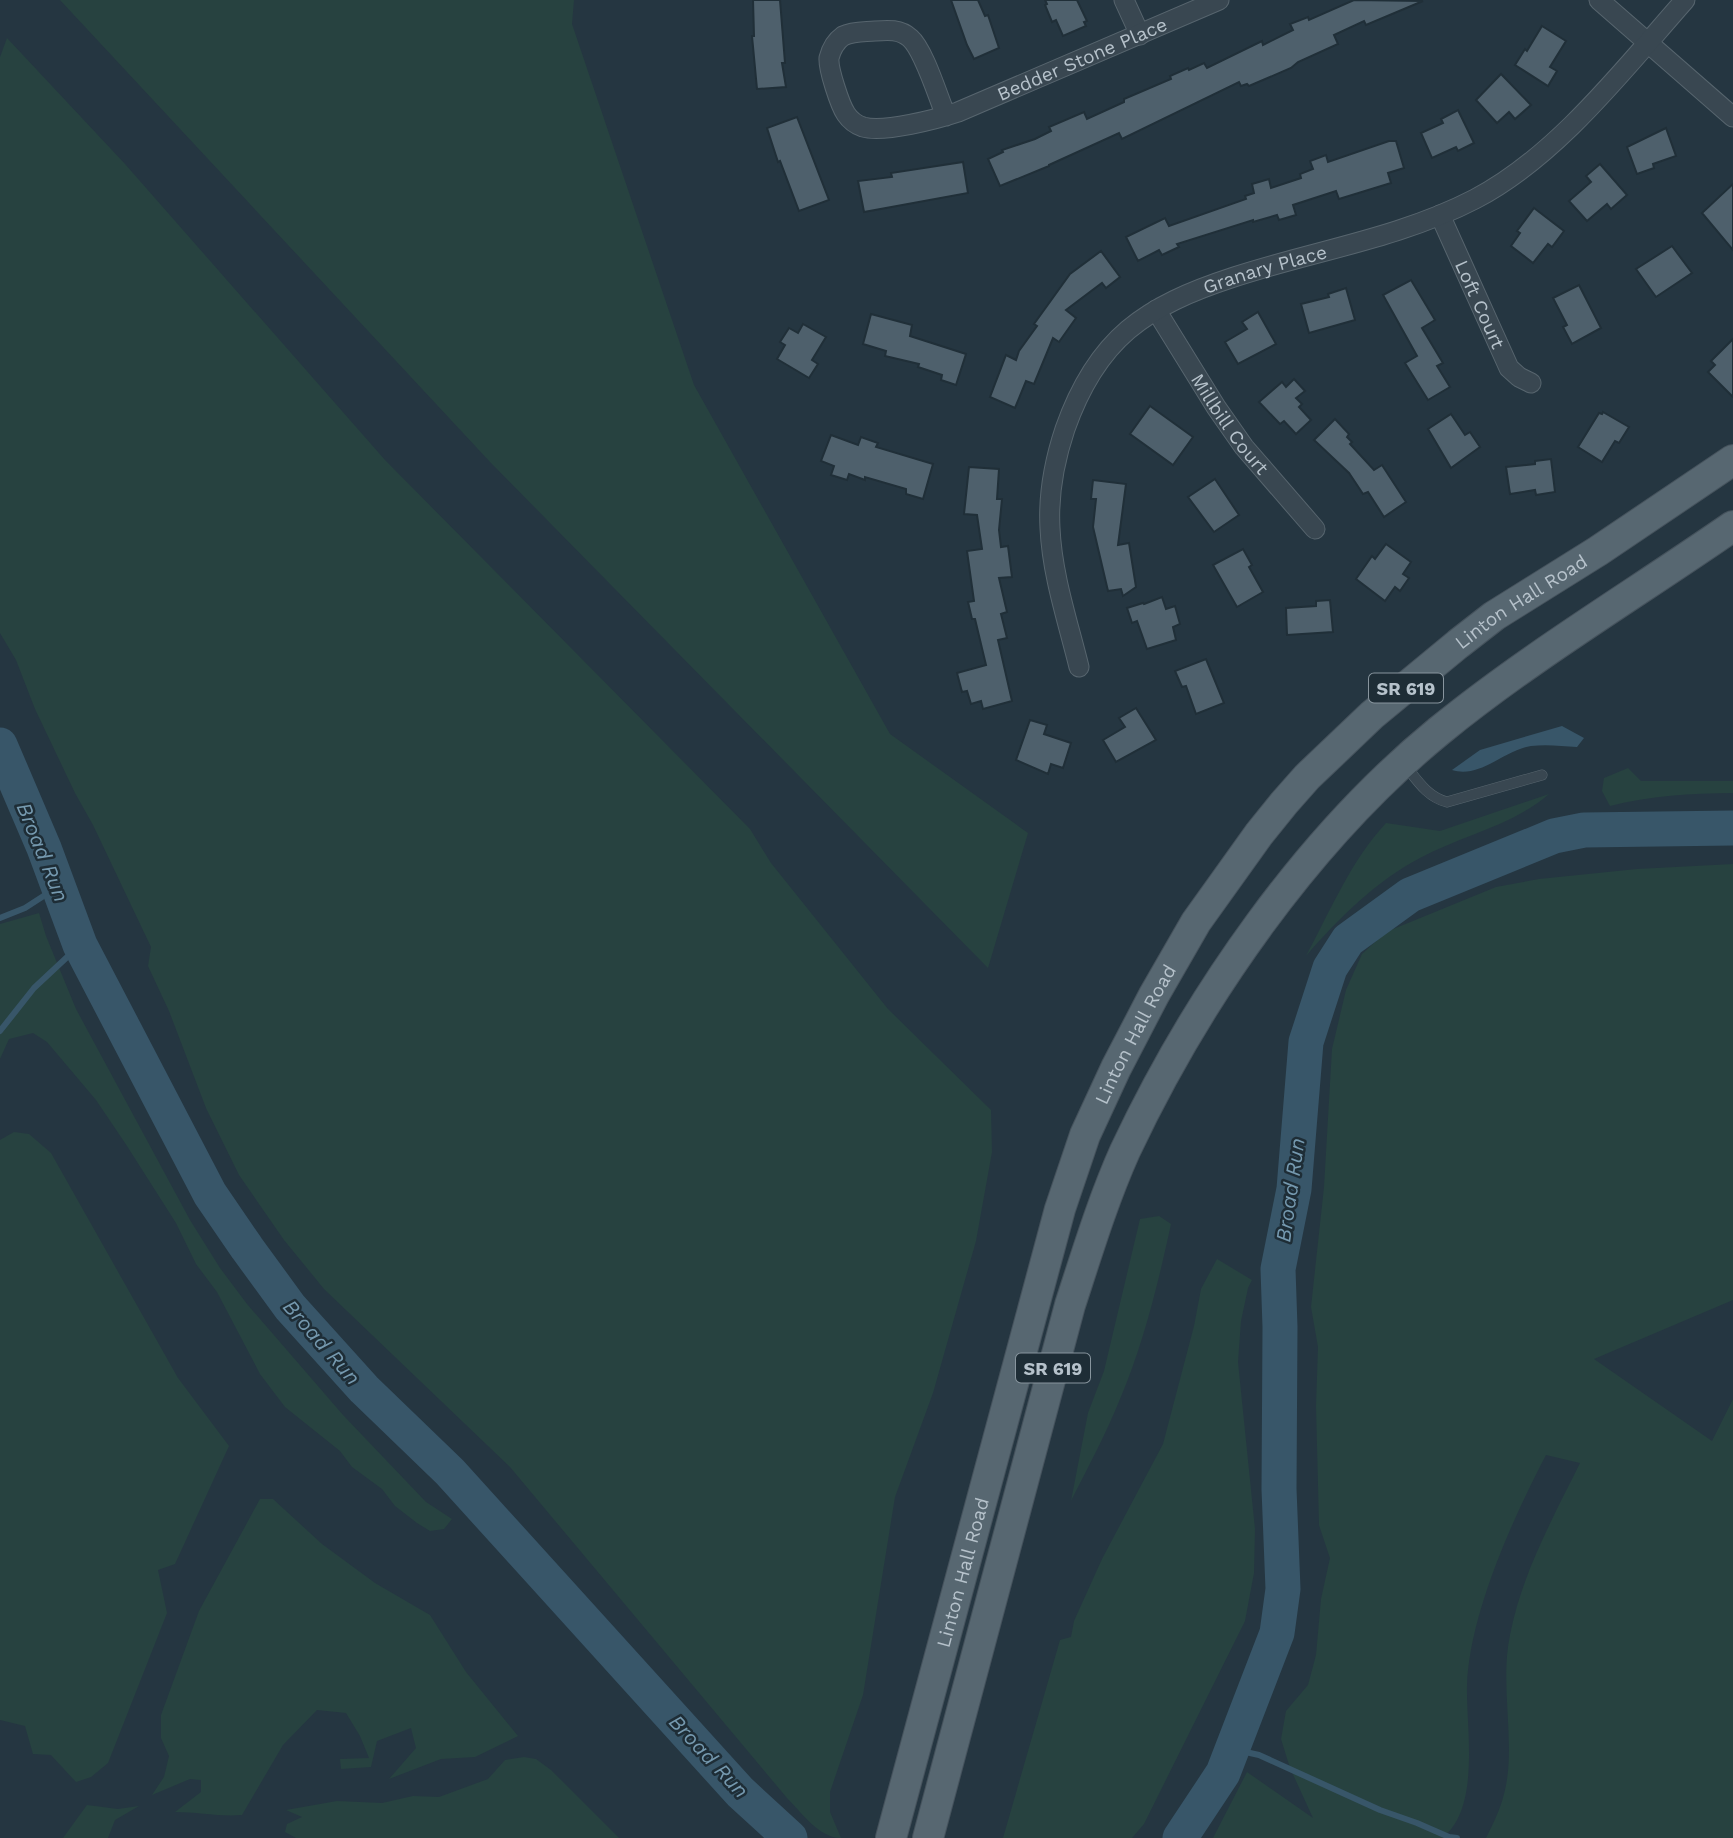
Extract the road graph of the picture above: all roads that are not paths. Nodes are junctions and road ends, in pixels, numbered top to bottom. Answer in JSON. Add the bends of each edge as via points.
{"nodes":[{"id":1,"x":1124,"y":0,"type":"edge"},
{"id":2,"x":1219,"y":0,"type":"edge"},
{"id":3,"x":1599,"y":0,"type":"edge"},
{"id":4,"x":1685,"y":0,"type":"edge"},
{"id":5,"x":1140,"y":35,"type":"junction"},
{"id":6,"x":1647,"y":42,"type":"junction"},
{"id":7,"x":946,"y":116,"type":"junction"},
{"id":8,"x":1733,"y":117,"type":"edge"},
{"id":9,"x":1440,"y":215,"type":"junction"},
{"id":10,"x":1156,"y":310,"type":"junction"},
{"id":11,"x":1531,"y":383,"type":"dead end"},
{"id":12,"x":1733,"y":460,"type":"edge"},
{"id":13,"x":1733,"y":526,"type":"edge"},
{"id":14,"x":1315,"y":529,"type":"dead end"},
{"id":15,"x":1079,"y":667,"type":"dead end"},
{"id":16,"x":1403,"y":763,"type":"junction"},
{"id":17,"x":1542,"y":775,"type":"dead end"},
{"id":18,"x":931,"y":1827,"type":"edge"},
{"id":19,"x":891,"y":1838,"type":"edge"}],
"edges":[{"from":1,"to":5,"type":"street"},
{"from":2,"to":5,"type":"street","name":"Bedder Stone Place"},
{"from":3,"to":6,"type":"street"},
{"from":4,"to":6,"type":"street","name":"Granary Place"},
{"from":5,"to":7,"type":"street","name":"Bedder Stone Place"},
{"from":6,"to":8,"type":"street"},
{"from":6,"to":9,"type":"street","name":"Granary Place","via":[[1543,153],[1504,182]]},
{"from":7,"to":7,"type":"street","name":"Bedder Stone Place","via":[[912,124],[860,126],[845,113],[829,66],[834,46],[852,33],[903,33],[918,48]]},
{"from":9,"to":10,"type":"street","name":"Granary Place","via":[[1233,278]]},
{"from":9,"to":11,"type":"street","name":"Loft Court","via":[[1509,368]]},
{"from":10,"to":14,"type":"street","name":"Millbill Court","via":[[1244,447]]},
{"from":10,"to":15,"type":"street","name":"Granary Place","via":[[1112,344],[1092,369],[1073,408],[1052,473],[1050,529],[1055,568]]},
{"from":12,"to":19,"type":"main road","name":"Linton Hall Road","number":"SR 619","via":[[1494,617],[1373,715],[1284,803],[1196,922],[1116,1068],[1085,1135],[1060,1209]]},
{"from":13,"to":16,"type":"main road","name":"Linton Hall Road","number":"SR 619","via":[[1508,677]]},
{"from":16,"to":17,"type":"lane","via":[[1428,794],[1447,802]]},
{"from":16,"to":18,"type":"main road","name":"Linton Hall Road","number":"SR 619","via":[[1325,844],[1243,949],[1199,1012],[1124,1153],[1069,1305]]}]}
